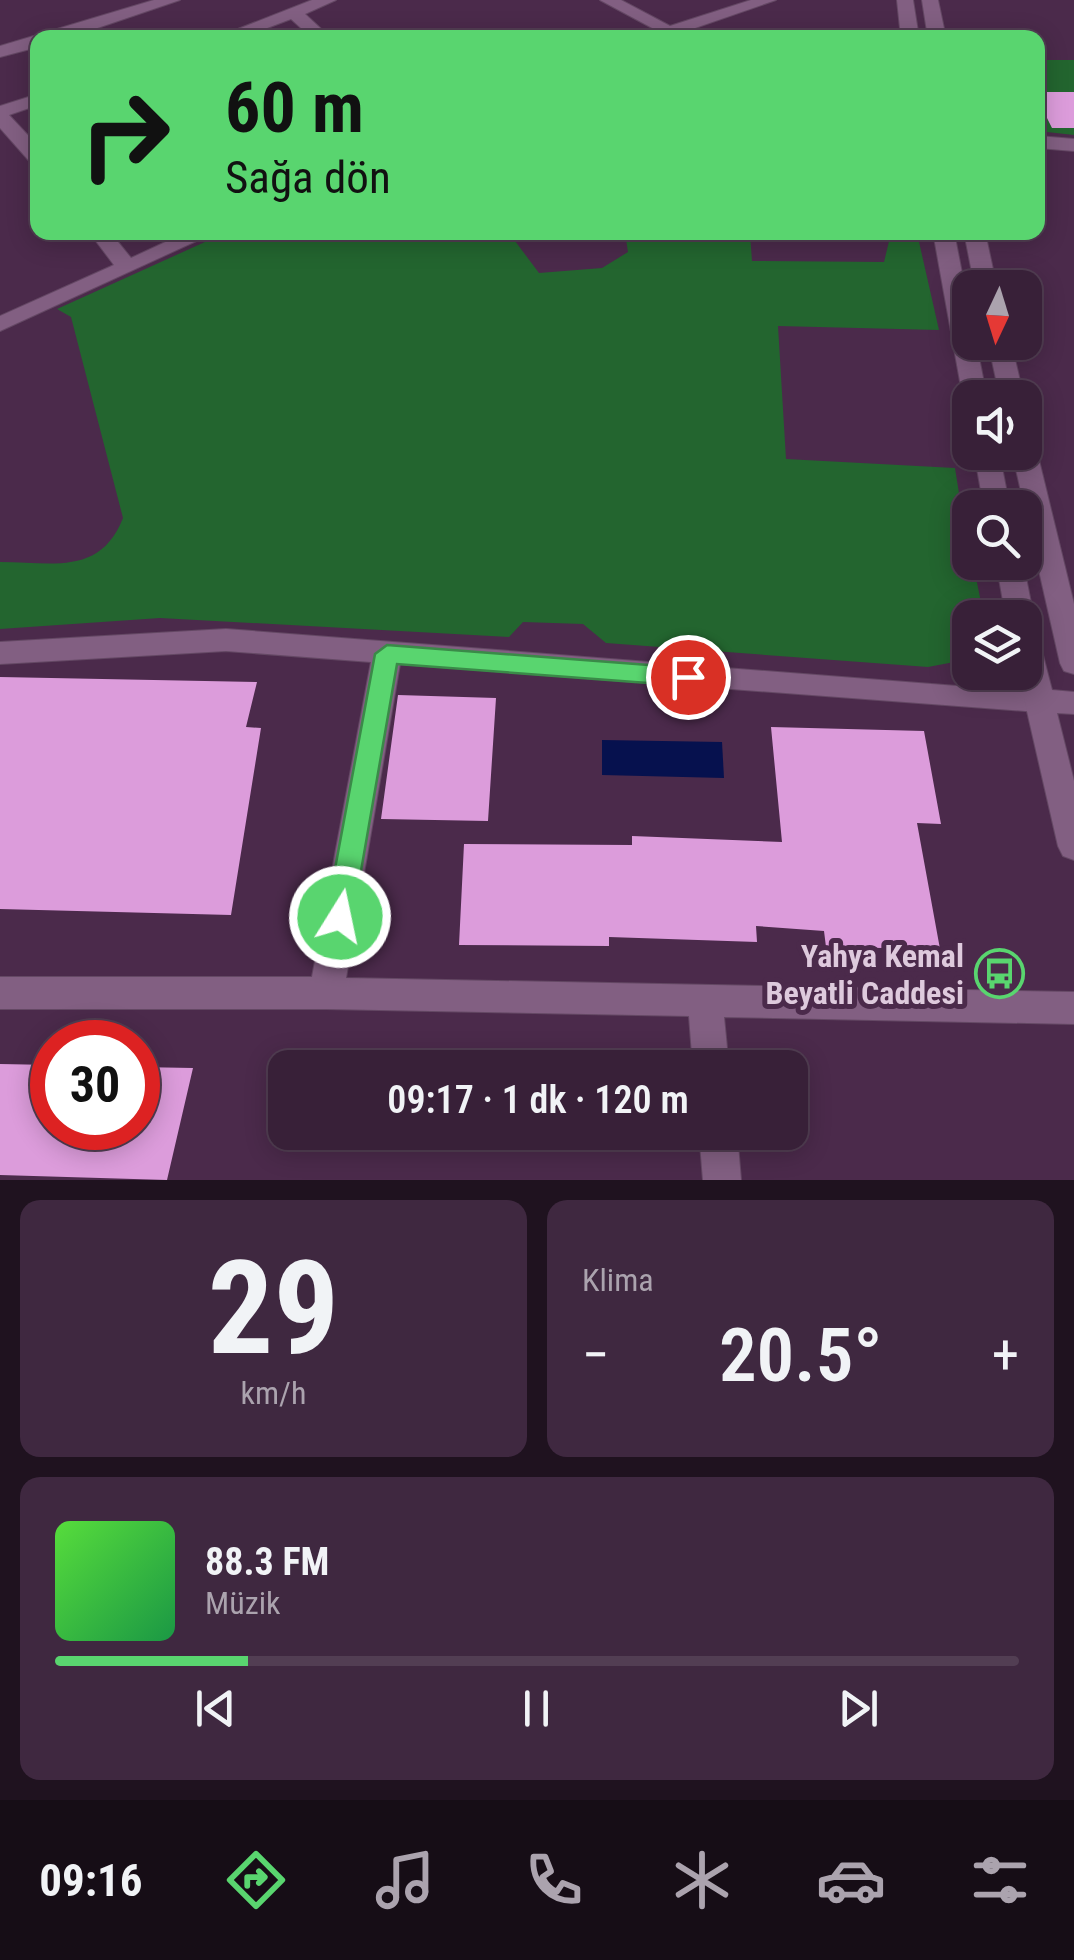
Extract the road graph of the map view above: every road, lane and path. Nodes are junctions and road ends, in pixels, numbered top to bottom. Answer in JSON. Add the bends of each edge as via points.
{"nodes":[{"id":1,"x":172,"y":0,"type":"edge"},
{"id":2,"x":328,"y":0,"type":"edge"},
{"id":3,"x":608,"y":0,"type":"edge"},
{"id":4,"x":768,"y":0,"type":"edge"},
{"id":5,"x":904,"y":0,"type":"edge"},
{"id":6,"x":930,"y":0,"type":"edge"},
{"id":7,"x":295,"y":14,"type":"junction"},
{"id":8,"x":74,"y":30,"type":"edge"},
{"id":9,"x":247,"y":30,"type":"edge"},
{"id":10,"x":314,"y":30,"type":"edge"},
{"id":11,"x":665,"y":30,"type":"edge"},
{"id":12,"x":675,"y":30,"type":"edge"},
{"id":13,"x":909,"y":30,"type":"edge"},
{"id":14,"x":936,"y":30,"type":"edge"},
{"id":15,"x":30,"y":43,"type":"edge"},
{"id":16,"x":0,"y":52,"type":"edge"},
{"id":17,"x":30,"y":102,"type":"edge"},
{"id":18,"x":0,"y":114,"type":"edge"},
{"id":19,"x":1045,"y":143,"type":"edge"},
{"id":20,"x":1074,"y":145,"type":"edge"},
{"id":21,"x":30,"y":150,"type":"edge"},
{"id":22,"x":105,"y":240,"type":"edge"},
{"id":23,"x":188,"y":240,"type":"edge"},
{"id":24,"x":945,"y":240,"type":"edge"},
{"id":25,"x":976,"y":240,"type":"edge"},
{"id":26,"x":127,"y":267,"type":"junction"},
{"id":27,"x":982,"y":270,"type":"edge"},
{"id":28,"x":0,"y":324,"type":"edge"},
{"id":29,"x":972,"y":380,"type":"edge"},
{"id":30,"x":1028,"y":470,"type":"edge"},
{"id":31,"x":0,"y":653,"type":"edge"},
{"id":32,"x":387,"y":654,"type":"junction"},
{"id":33,"x":1074,"y":664,"type":"edge"},
{"id":34,"x":1035,"y":690,"type":"edge"},
{"id":35,"x":1038,"y":702,"type":"junction"},
{"id":36,"x":1074,"y":703,"type":"edge"},
{"id":37,"x":1074,"y":846,"type":"edge"},
{"id":38,"x":326,"y":992,"type":"junction"},
{"id":39,"x":0,"y":993,"type":"edge"},
{"id":40,"x":705,"y":1003,"type":"junction"},
{"id":41,"x":1074,"y":1008,"type":"edge"},
{"id":42,"x":710,"y":1050,"type":"edge"},
{"id":43,"x":720,"y":1150,"type":"edge"},
{"id":44,"x":722,"y":1180,"type":"edge"}],
"edges":[{"from":1,"to":8,"type":"street"},
{"from":2,"to":7,"type":"street"},
{"from":3,"to":11,"type":"street"},
{"from":4,"to":12,"type":"street"},
{"from":5,"to":13,"type":"street"},
{"from":6,"to":14,"type":"street"},
{"from":7,"to":9,"type":"street"},
{"from":7,"to":10,"type":"street"},
{"from":15,"to":16,"type":"street"},
{"from":17,"to":18,"type":"street"},
{"from":18,"to":21,"type":"street"},
{"from":19,"to":20,"type":"street"},
{"from":22,"to":26,"type":"street"},
{"from":23,"to":26,"type":"street"},
{"from":24,"to":29,"type":"street"},
{"from":25,"to":27,"type":"street"},
{"from":26,"to":28,"type":"street"},
{"from":30,"to":33,"type":"street"},
{"from":31,"to":32,"type":"street","via":[[226,640]]},
{"from":32,"to":35,"type":"street"},
{"from":32,"to":38,"type":"street"},
{"from":34,"to":35,"type":"street"},
{"from":35,"to":36,"type":"street"},
{"from":35,"to":37,"type":"street"},
{"from":38,"to":39,"type":"street"},
{"from":38,"to":40,"type":"street"},
{"from":40,"to":41,"type":"street"},
{"from":40,"to":42,"type":"street"},
{"from":43,"to":44,"type":"street"}]}
